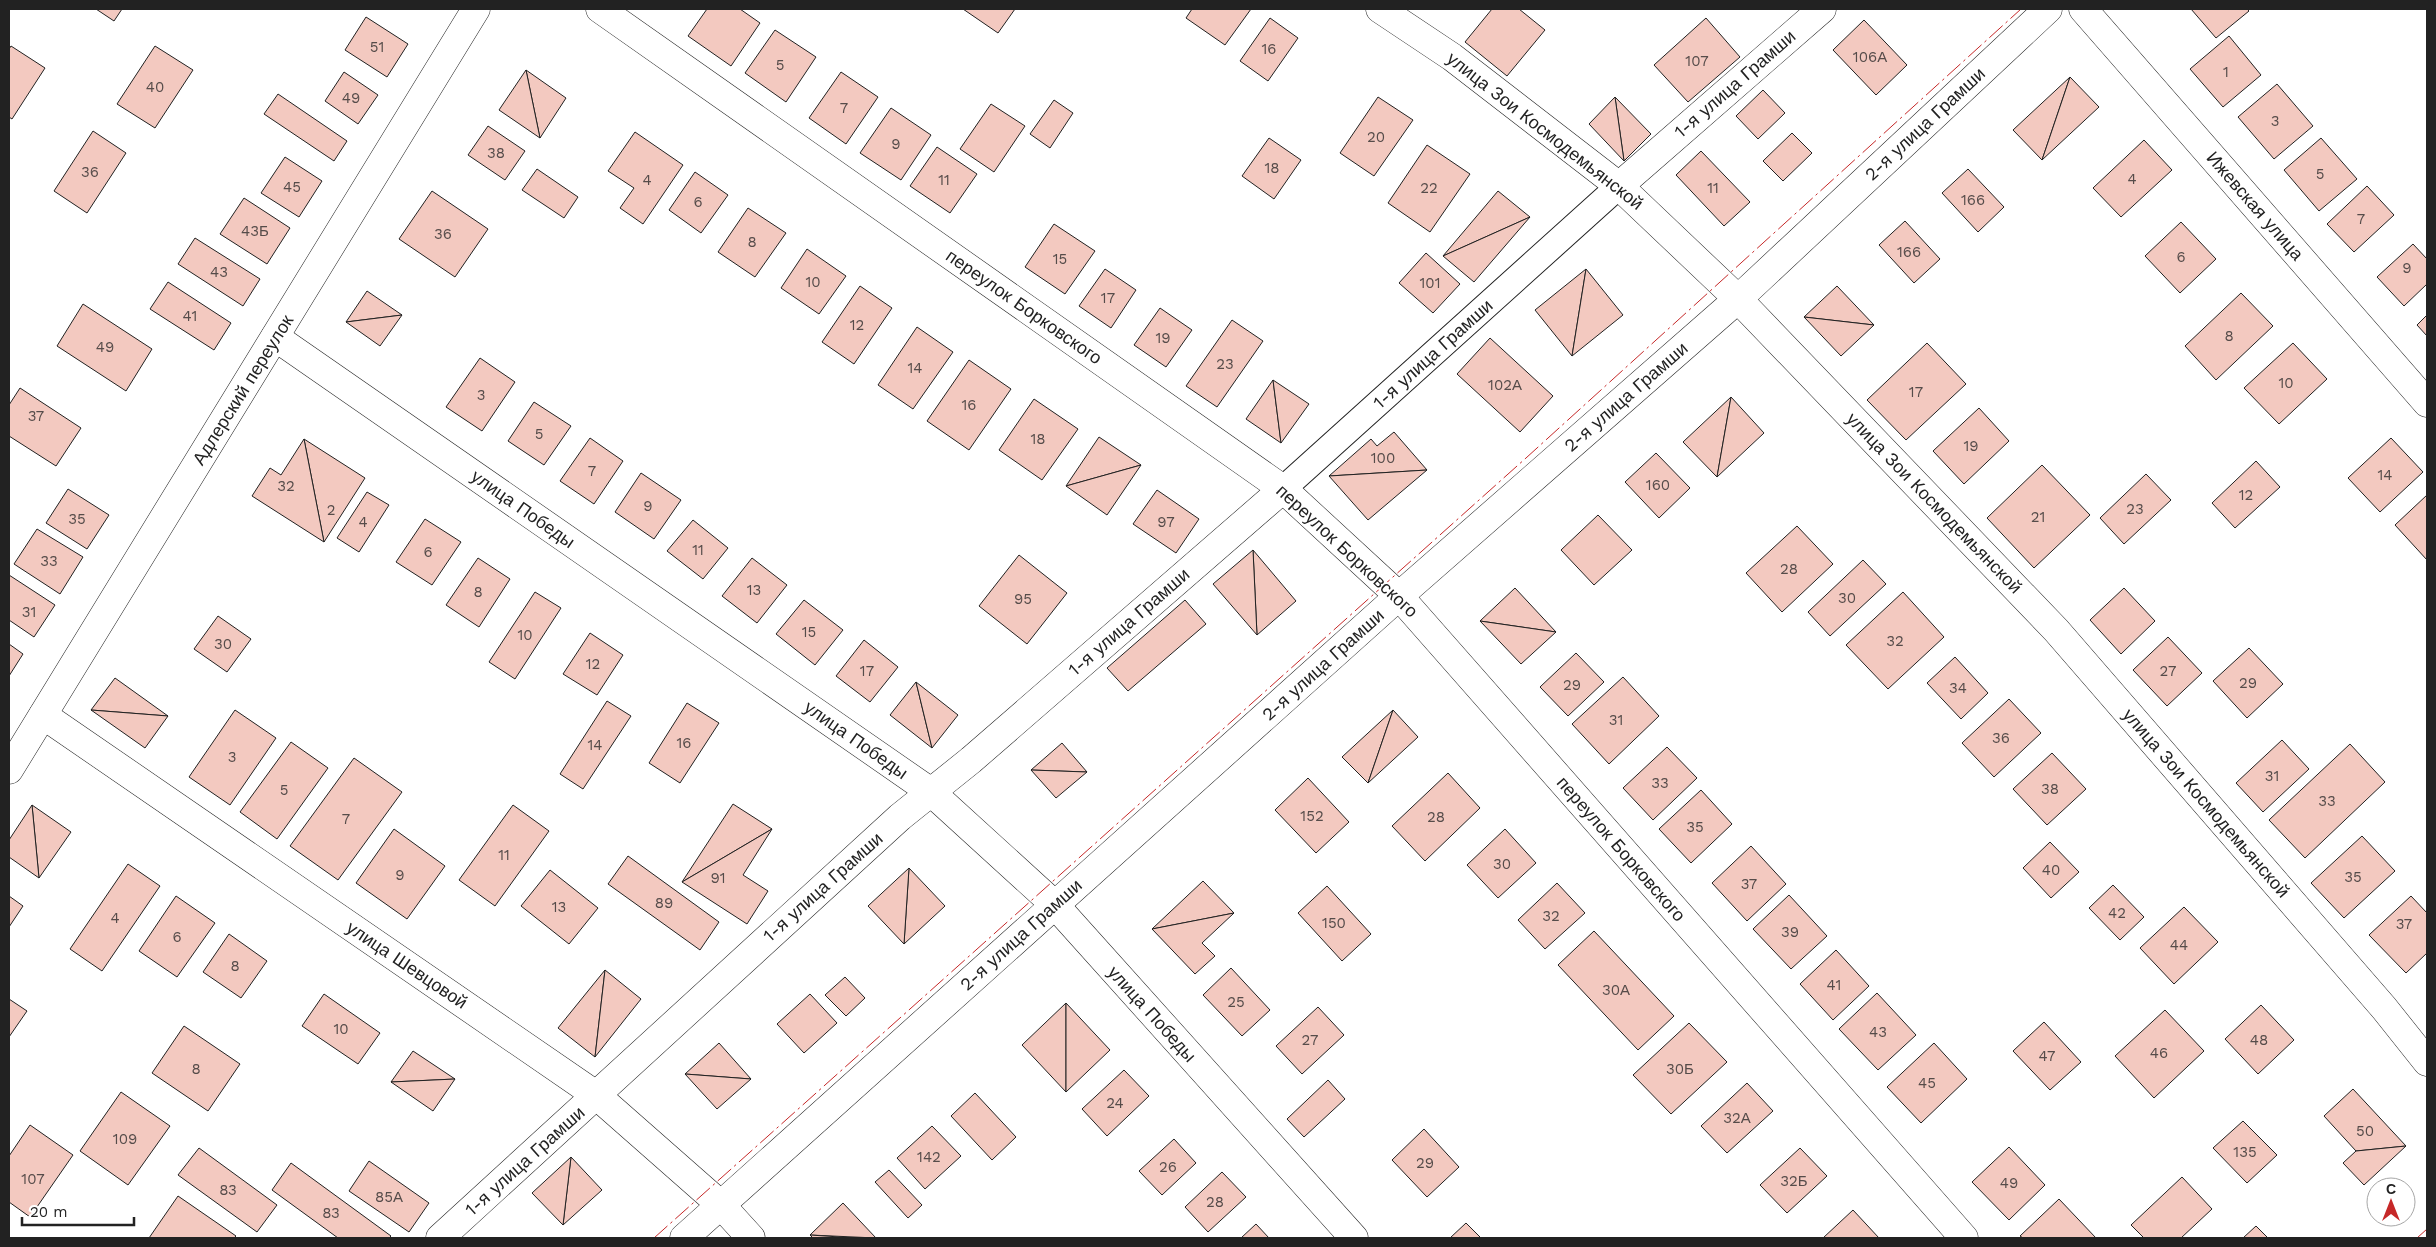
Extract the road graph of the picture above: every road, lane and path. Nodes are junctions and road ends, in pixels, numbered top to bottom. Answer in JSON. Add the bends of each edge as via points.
{"nodes":[{"id":1,"x":476,"y":9,"type":"edge"},
{"id":2,"x":600,"y":9,"type":"edge"},
{"id":3,"x":1380,"y":9,"type":"edge"},
{"id":4,"x":1822,"y":9,"type":"edge"},
{"id":5,"x":2048,"y":9,"type":"edge"},
{"id":6,"x":2083,"y":9,"type":"edge"},
{"id":7,"x":1619,"y":186,"type":"junction"},
{"id":8,"x":1738,"y":299,"type":"junction"},
{"id":9,"x":275,"y":336,"type":"junction"},
{"id":10,"x":2427,"y":403,"type":"edge"},
{"id":11,"x":1283,"y":489,"type":"junction"},
{"id":12,"x":1399,"y":596,"type":"junction"},
{"id":13,"x":43,"y":715,"type":"junction"},
{"id":14,"x":9,"y":770,"type":"edge"},
{"id":15,"x":931,"y":792,"type":"junction"},
{"id":16,"x":1055,"y":905,"type":"junction"},
{"id":17,"x":2427,"y":1062,"type":"edge"},
{"id":18,"x":596,"y":1095,"type":"junction"},
{"id":19,"x":721,"y":1205,"type":"junction"},
{"id":20,"x":440,"y":1238,"type":"edge"},
{"id":21,"x":684,"y":1238,"type":"edge"},
{"id":22,"x":751,"y":1238,"type":"edge"},
{"id":23,"x":1354,"y":1238,"type":"edge"},
{"id":24,"x":1964,"y":1238,"type":"edge"}],
"edges":[{"from":1,"to":9,"type":"street","name":"Адлерский переулок"},
{"from":2,"to":11,"type":"street","name":"переулок Борковского"},
{"from":3,"to":7,"type":"street","name":"улица Зои Космодемьянской","via":[[1452,56]]},
{"from":4,"to":7,"type":"street","name":"1-я улица Грамши"},
{"from":5,"to":8,"type":"street","name":"2-я улица Грамши"},
{"from":6,"to":10,"type":"street","name":"Ижевская улица"},
{"from":7,"to":8,"type":"street","name":"улица Зои Космодемьянской"},
{"from":7,"to":11,"type":"street","name":"1-я улица Грамши"},
{"from":8,"to":12,"type":"street","name":"2-я улица Грамши"},
{"from":8,"to":17,"type":"street","name":"улица Зои Космодемьянской","via":[[2056,630],[2384,1008]]},
{"from":9,"to":13,"type":"street","name":"Адлерский переулок"},
{"from":9,"to":15,"type":"street","name":"улица Победы"},
{"from":11,"to":12,"type":"street","name":"переулок Борковского"},
{"from":11,"to":15,"type":"street","name":"1-я улица Грамши"},
{"from":12,"to":16,"type":"street","name":"2-я улица Грамши"},
{"from":12,"to":24,"type":"street","name":"переулок Борковского"},
{"from":13,"to":14,"type":"street","name":"Адлерский переулок"},
{"from":13,"to":18,"type":"street","name":"улица Шевцовой"},
{"from":15,"to":16,"type":"street","name":"улица Победы"},
{"from":15,"to":18,"type":"street","name":"1-я улица Грамши"},
{"from":16,"to":19,"type":"street","name":"2-я улица Грамши"},
{"from":16,"to":23,"type":"street","name":"улица Победы"},
{"from":18,"to":19,"type":"street","name":"улица Шевцовой"},
{"from":18,"to":20,"type":"street","name":"1-я улица Грамши"},
{"from":19,"to":21,"type":"street","name":"2-я улица Грамши"},
{"from":19,"to":22,"type":"street","name":"улица Шевцовой"}]}
